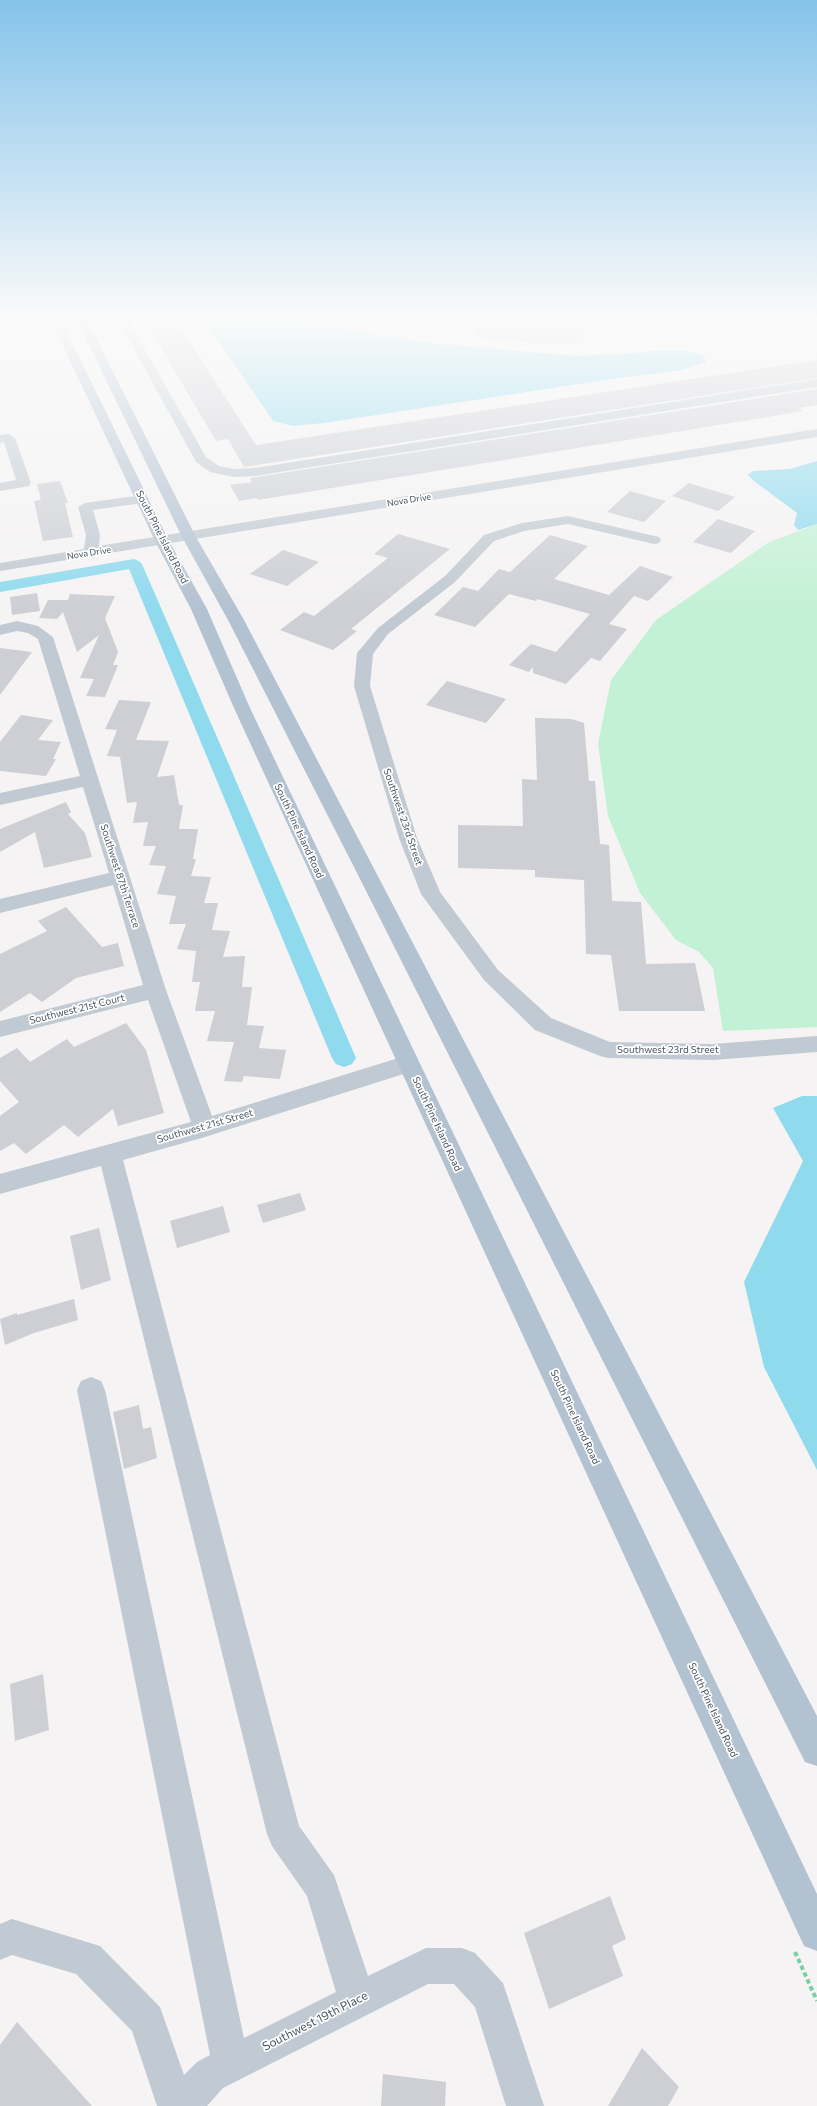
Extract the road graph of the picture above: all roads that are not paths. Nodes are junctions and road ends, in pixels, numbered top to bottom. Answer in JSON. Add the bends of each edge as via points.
{"nodes":[{"id":1,"x":101,"y":414,"type":"edge"},
{"id":2,"x":128,"y":414,"type":"edge"},
{"id":3,"x":176,"y":414,"type":"edge"},
{"id":4,"x":619,"y":414,"type":"edge"},
{"id":5,"x":817,"y":433,"type":"edge"},
{"id":6,"x":0,"y":439,"type":"edge"},
{"id":7,"x":0,"y":487,"type":"edge"},
{"id":8,"x":142,"y":499,"type":"junction"},
{"id":9,"x":189,"y":537,"type":"junction"},
{"id":10,"x":654,"y":540,"type":"dead end"},
{"id":11,"x":162,"y":541,"type":"junction"},
{"id":12,"x":91,"y":552,"type":"junction"},
{"id":13,"x":0,"y":567,"type":"edge"},
{"id":14,"x":0,"y":630,"type":"edge"},
{"id":15,"x":89,"y":780,"type":"junction"},
{"id":16,"x":0,"y":799,"type":"edge"},
{"id":17,"x":121,"y":877,"type":"junction"},
{"id":18,"x":0,"y":906,"type":"edge"},
{"id":19,"x":155,"y":990,"type":"junction"},
{"id":20,"x":0,"y":1030,"type":"edge"},
{"id":21,"x":817,"y":1044,"type":"edge"},
{"id":22,"x":408,"y":1064,"type":"junction"},
{"id":23,"x":205,"y":1128,"type":"junction"},
{"id":24,"x":109,"y":1153,"type":"junction"},
{"id":25,"x":0,"y":1184,"type":"edge"},
{"id":26,"x":91,"y":1390,"type":"dead end"},
{"id":27,"x":817,"y":1750,"type":"edge"},
{"id":28,"x":817,"y":1933,"type":"edge"},
{"id":29,"x":0,"y":1942,"type":"edge"},
{"id":30,"x":357,"y":2000,"type":"junction"},
{"id":31,"x":231,"y":2065,"type":"junction"},
{"id":32,"x":176,"y":2106,"type":"edge"},
{"id":33,"x":182,"y":2106,"type":"edge"},
{"id":34,"x":525,"y":2106,"type":"edge"}],
"edges":[{"from":1,"to":8,"type":"main road","name":"South Pine Island Road"},
{"from":2,"to":9,"type":"main road"},
{"from":3,"to":4,"type":"street","via":[[201,459],[208,466],[223,471],[255,472]]},
{"from":5,"to":9,"type":"street","name":"Nova Drive"},
{"from":6,"to":7,"type":"street","via":[[9,438],[24,483]]},
{"from":8,"to":11,"type":"main road","name":"South Pine Island Road"},
{"from":8,"to":12,"type":"street","via":[[85,507],[93,535]]},
{"from":9,"to":11,"type":"street","name":"Nova Drive"},
{"from":9,"to":27,"type":"main road","via":[[236,620],[366,869]]},
{"from":10,"to":21,"type":"street","name":"Southwest 23rd Street","via":[[568,520],[522,527],[489,538],[450,579],[383,631],[365,653],[362,686],[408,838],[431,894],[490,974],[542,1024],[608,1050],[714,1052]]},
{"from":11,"to":12,"type":"street","name":"Nova Drive"},
{"from":11,"to":22,"type":"main road","name":"South Pine Island Road","via":[[199,609],[242,708]]},
{"from":12,"to":13,"type":"street","name":"Nova Drive"},
{"from":14,"to":15,"type":"street","name":"Southwest 87th Terrace","via":[[17,626],[33,629],[45,637]]},
{"from":15,"to":16,"type":"street"},
{"from":15,"to":17,"type":"street","name":"Southwest 87th Terrace"},
{"from":17,"to":18,"type":"street"},
{"from":17,"to":19,"type":"street","name":"Southwest 87th Terrace"},
{"from":19,"to":20,"type":"street","name":"Southwest 21st Court"},
{"from":19,"to":23,"type":"street","name":"Southwest 87th Terrace"},
{"from":22,"to":23,"type":"street","name":"Southwest 21st Street"},
{"from":22,"to":28,"type":"main road","name":"South Pine Island Road"},
{"from":23,"to":24,"type":"street","name":"Southwest 21st Street"},
{"from":24,"to":25,"type":"street","name":"Southwest 21st Street"},
{"from":24,"to":30,"type":"street","via":[[284,1834],[322,1887]]},
{"from":26,"to":31,"type":"street"},
{"from":29,"to":32,"type":"street","via":[[12,1938],[88,1959],[147,2020]]},
{"from":30,"to":31,"type":"street","name":"Southwest 19th Place"},
{"from":30,"to":34,"type":"street","name":"Southwest 19th Place","via":[[426,1966],[462,1966],[490,1996]]},
{"from":31,"to":33,"type":"street","name":"Southwest 19th Place","via":[[210,2075]]}]}
